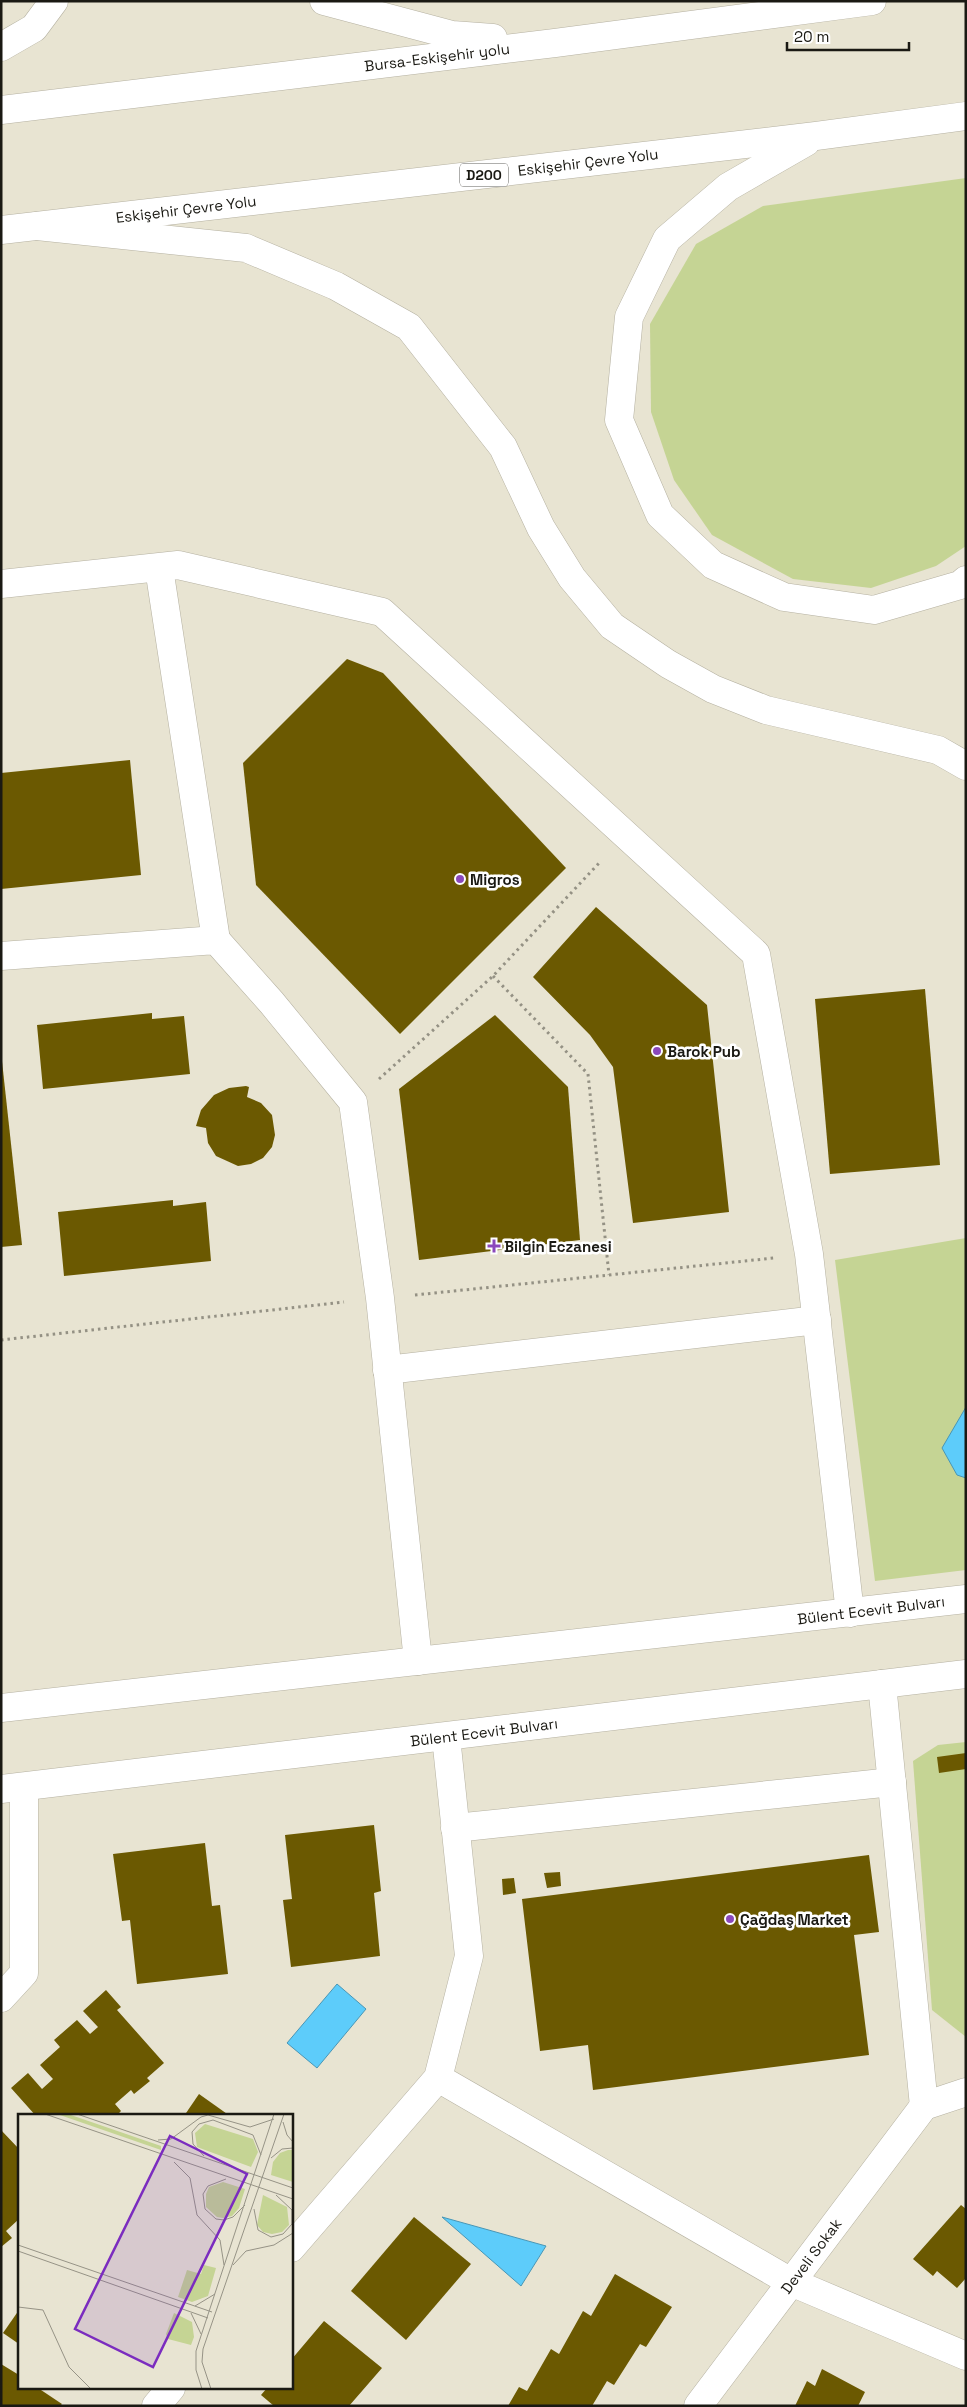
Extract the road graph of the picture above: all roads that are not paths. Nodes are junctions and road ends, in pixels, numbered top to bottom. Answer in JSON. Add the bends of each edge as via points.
{"nodes":[{"id":1,"x":54,"y":1,"type":"edge"},
{"id":2,"x":324,"y":1,"type":"edge"},
{"id":3,"x":872,"y":1,"type":"edge"},
{"id":4,"x":555,"y":43,"type":"junction"},
{"id":5,"x":1,"y":47,"type":"edge"},
{"id":6,"x":1,"y":110,"type":"edge"},
{"id":7,"x":966,"y":116,"type":"edge"},
{"id":8,"x":816,"y":136,"type":"junction"},
{"id":9,"x":37,"y":226,"type":"junction"},
{"id":10,"x":1,"y":230,"type":"edge"},
{"id":11,"x":159,"y":568,"type":"junction"},
{"id":12,"x":966,"y":580,"type":"edge"},
{"id":13,"x":1,"y":584,"type":"edge"},
{"id":14,"x":966,"y":766,"type":"edge"},
{"id":15,"x":216,"y":940,"type":"junction"},
{"id":16,"x":1,"y":956,"type":"edge"},
{"id":17,"x":817,"y":1320,"type":"junction"},
{"id":18,"x":387,"y":1370,"type":"junction"},
{"id":19,"x":966,"y":1599,"type":"edge"},
{"id":20,"x":850,"y":1613,"type":"junction"},
{"id":21,"x":418,"y":1661,"type":"junction"},
{"id":22,"x":966,"y":1674,"type":"edge"},
{"id":23,"x":882,"y":1684,"type":"junction"},
{"id":24,"x":1,"y":1708,"type":"edge"},
{"id":25,"x":446,"y":1737,"type":"junction"},
{"id":26,"x":892,"y":1782,"type":"junction"},
{"id":27,"x":12,"y":1788,"type":"edge"},
{"id":28,"x":455,"y":1828,"type":"junction"},
{"id":29,"x":1,"y":1998,"type":"edge"},
{"id":30,"x":438,"y":2078,"type":"junction"},
{"id":31,"x":966,"y":2092,"type":"edge"},
{"id":32,"x":924,"y":2106,"type":"junction"},
{"id":33,"x":292,"y":2247,"type":"edge"},
{"id":34,"x":791,"y":2282,"type":"junction"},
{"id":35,"x":966,"y":2356,"type":"edge"},
{"id":36,"x":169,"y":2390,"type":"edge"},
{"id":37,"x":156,"y":2406,"type":"edge"},
{"id":38,"x":698,"y":2406,"type":"edge"}],
"edges":[{"from":1,"to":5,"type":"main road","via":[[34,28]]},
{"from":2,"to":4,"type":"main road","via":[[452,35]]},
{"from":3,"to":4,"type":"main road","name":"Bursa-Eskişehir yolu"},
{"from":4,"to":6,"type":"main road","name":"Bursa-Eskişehir yolu"},
{"from":7,"to":8,"type":"main road","name":"Eskişehir Çevre Yolu","number":"D200"},
{"from":8,"to":9,"type":"main road","name":"Eskişehir Çevre Yolu","number":"D200"},
{"from":8,"to":12,"type":"main road","via":[[728,187],[667,239],[629,317],[619,420],[660,515],[713,565],[784,597],[874,610],[960,585]]},
{"from":9,"to":10,"type":"main road","name":"Eskişehir Çevre Yolu","number":"D200"},
{"from":9,"to":14,"type":"main road","via":[[246,248],[336,286],[409,327],[503,447],[541,528],[572,578],[612,626],[668,664],[766,710],[938,750]]},
{"from":11,"to":13,"type":"main road"},
{"from":11,"to":15,"type":"main road"},
{"from":11,"to":17,"type":"main road","via":[[178,565],[382,612],[756,954],[809,1254]]},
{"from":15,"to":16,"type":"main road"},
{"from":15,"to":18,"type":"main road","via":[[353,1102]]},
{"from":17,"to":18,"type":"main road"},
{"from":17,"to":20,"type":"main road"},
{"from":18,"to":21,"type":"main road"},
{"from":19,"to":20,"type":"main road","name":"Bülent Ecevit Bulvarı"},
{"from":20,"to":21,"type":"main road","name":"Bülent Ecevit Bulvarı"},
{"from":21,"to":24,"type":"main road","name":"Bülent Ecevit Bulvarı"},
{"from":22,"to":23,"type":"main road","name":"Bülent Ecevit Bulvarı"},
{"from":23,"to":25,"type":"main road","name":"Bülent Ecevit Bulvarı"},
{"from":23,"to":26,"type":"main road"},
{"from":25,"to":27,"type":"main road","name":"Bülent Ecevit Bulvarı"},
{"from":25,"to":28,"type":"main road"},
{"from":26,"to":28,"type":"main road"},
{"from":26,"to":32,"type":"main road"},
{"from":27,"to":29,"type":"main road","via":[[24,1973]]},
{"from":28,"to":30,"type":"main road","via":[[469,1956]]},
{"from":30,"to":33,"type":"main road"},
{"from":30,"to":34,"type":"main road"},
{"from":31,"to":32,"type":"main road"},
{"from":32,"to":34,"type":"main road","name":"Develi Sokak"},
{"from":34,"to":35,"type":"main road"},
{"from":34,"to":38,"type":"main road","name":"Develi Sokak"},
{"from":36,"to":37,"type":"main road"}]}
